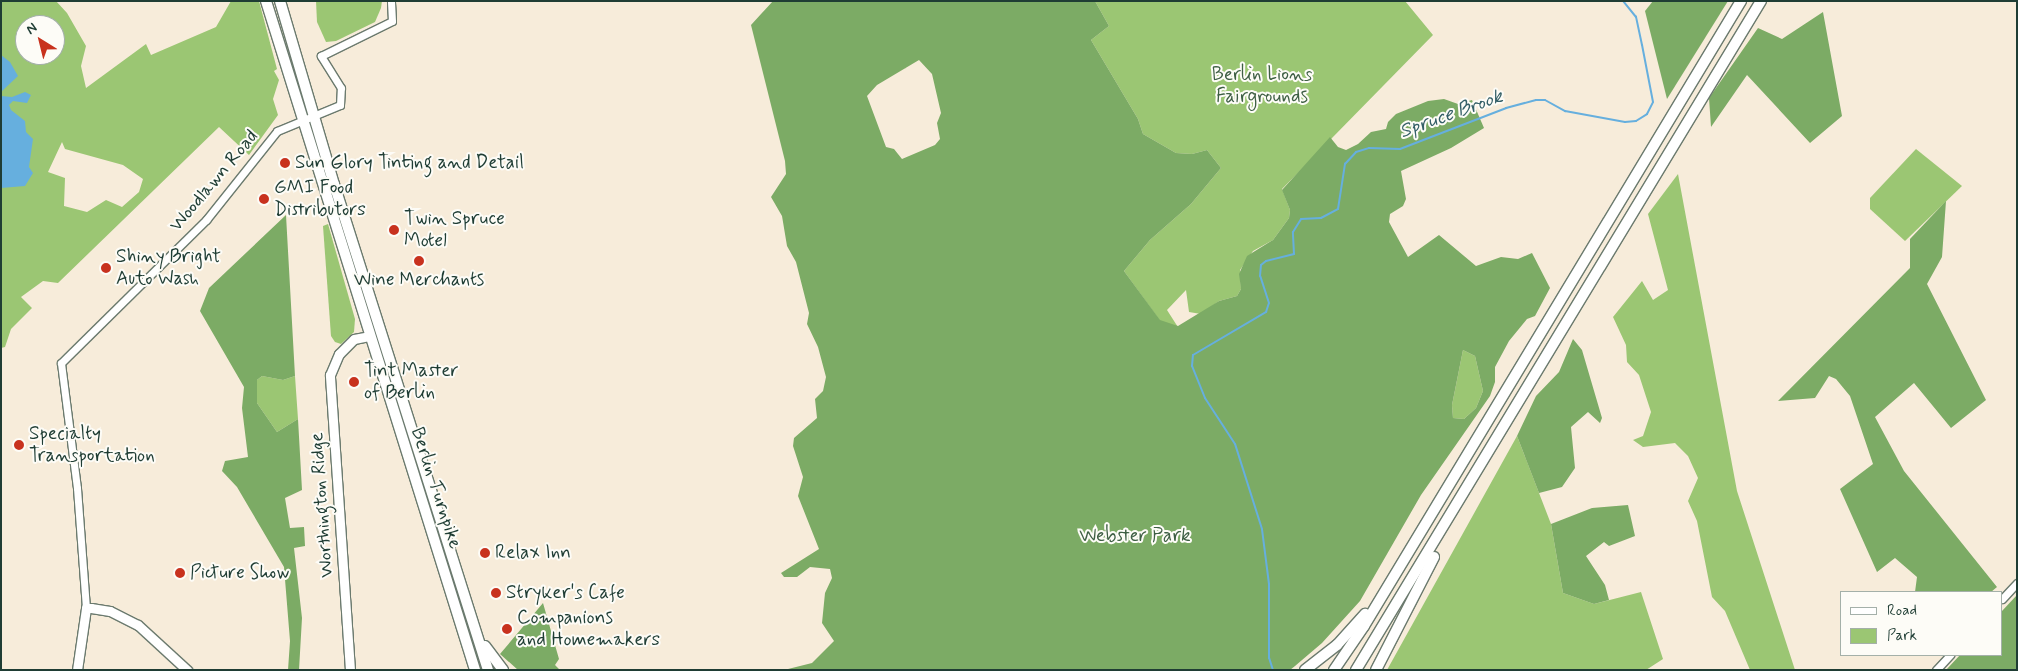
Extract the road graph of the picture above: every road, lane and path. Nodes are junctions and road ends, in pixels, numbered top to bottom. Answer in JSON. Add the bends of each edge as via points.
{"nodes":[{"id":1,"x":266,"y":1,"type":"edge"},
{"id":2,"x":280,"y":1,"type":"edge"},
{"id":3,"x":391,"y":1,"type":"edge"},
{"id":4,"x":1741,"y":1,"type":"edge"},
{"id":5,"x":1761,"y":1,"type":"edge"},
{"id":6,"x":314,"y":116,"type":"junction"},
{"id":7,"x":301,"y":121,"type":"junction"},
{"id":8,"x":381,"y":331,"type":"junction"},
{"id":9,"x":369,"y":336,"type":"junction"},
{"id":10,"x":1450,"y":517,"type":"junction"},
{"id":11,"x":2017,"y":583,"type":"edge"},
{"id":12,"x":1383,"y":595,"type":"junction"},
{"id":13,"x":2003,"y":598,"type":"edge"},
{"id":14,"x":86,"y":608,"type":"junction"},
{"id":15,"x":478,"y":638,"type":"junction"},
{"id":16,"x":1949,"y":656,"type":"edge"},
{"id":17,"x":77,"y":670,"type":"edge"},
{"id":18,"x":187,"y":670,"type":"edge"},
{"id":19,"x":350,"y":670,"type":"edge"},
{"id":20,"x":475,"y":670,"type":"edge"},
{"id":21,"x":488,"y":670,"type":"edge"},
{"id":22,"x":503,"y":670,"type":"edge"},
{"id":23,"x":1305,"y":670,"type":"edge"},
{"id":24,"x":1334,"y":670,"type":"edge"},
{"id":25,"x":1356,"y":670,"type":"edge"},
{"id":26,"x":1376,"y":670,"type":"edge"},
{"id":27,"x":1936,"y":670,"type":"edge"}],
"edges":[{"from":1,"to":7,"type":"highway","name":"Berlin Turnpike"},
{"from":2,"to":6,"type":"highway","name":"Berlin Turnpike"},
{"from":3,"to":6,"type":"street","via":[[392,21],[321,56],[341,88],[342,99],[336,109]]},
{"from":4,"to":12,"type":"highway"},
{"from":5,"to":10,"type":"highway"},
{"from":6,"to":7,"type":"street","name":"Woodlawn Road"},
{"from":6,"to":8,"type":"highway","name":"Berlin Turnpike"},
{"from":7,"to":9,"type":"highway","name":"Berlin Turnpike"},
{"from":7,"to":14,"type":"street","name":"Woodlawn Road","via":[[277,132],[206,220],[61,363],[77,488]]},
{"from":8,"to":9,"type":"main road","name":"Worthington Ridge"},
{"from":8,"to":15,"type":"highway","name":"Berlin Turnpike"},
{"from":9,"to":19,"type":"main road","name":"Worthington Ridge","via":[[361,335],[349,345],[333,364],[330,375]]},
{"from":9,"to":20,"type":"highway","name":"Berlin Turnpike"},
{"from":10,"to":25,"type":"highway"},
{"from":10,"to":26,"type":"highway","via":[[1446,533]]},
{"from":11,"to":13,"type":"street"},
{"from":12,"to":23,"type":"highway","via":[[1341,642]]},
{"from":12,"to":24,"type":"highway"},
{"from":14,"to":17,"type":"main road"},
{"from":14,"to":18,"type":"main road","via":[[106,610],[133,622]]},
{"from":15,"to":21,"type":"highway","name":"Berlin Turnpike"},
{"from":15,"to":22,"type":"highway"},
{"from":16,"to":27,"type":"street"}]}
